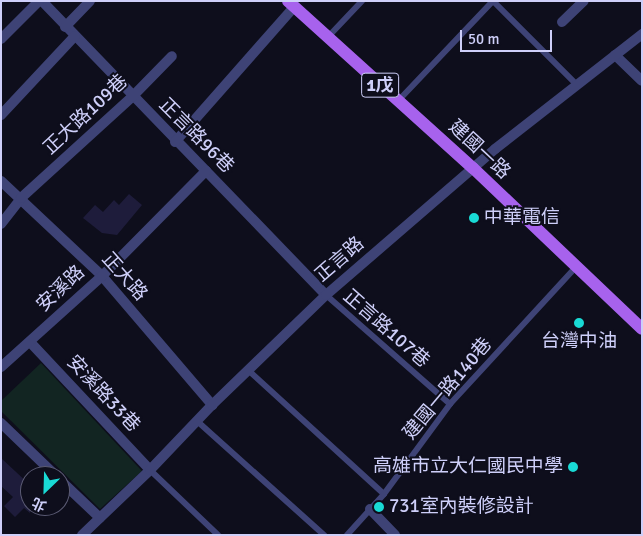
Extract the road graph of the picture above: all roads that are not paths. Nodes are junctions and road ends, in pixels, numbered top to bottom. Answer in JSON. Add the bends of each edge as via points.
{"nodes":[{"id":1,"x":40,"y":1,"type":"edge"},
{"id":2,"x":90,"y":1,"type":"edge"},
{"id":3,"x":362,"y":1,"type":"edge"},
{"id":4,"x":493,"y":1,"type":"edge"},
{"id":5,"x":584,"y":1,"type":"edge"},
{"id":6,"x":291,"y":4,"type":"edge"},
{"id":7,"x":562,"y":22,"type":"dead end"},
{"id":8,"x":65,"y":27,"type":"junction"},
{"id":9,"x":642,"y":34,"type":"edge"},
{"id":10,"x":75,"y":36,"type":"junction"},
{"id":11,"x":327,"y":38,"type":"junction"},
{"id":12,"x":1,"y":39,"type":"edge"},
{"id":13,"x":615,"y":55,"type":"junction"},
{"id":14,"x":172,"y":56,"type":"dead end"},
{"id":15,"x":642,"y":81,"type":"edge"},
{"id":16,"x":577,"y":85,"type":"junction"},
{"id":17,"x":132,"y":97,"type":"junction"},
{"id":18,"x":398,"y":101,"type":"junction"},
{"id":19,"x":1,"y":115,"type":"edge"},
{"id":20,"x":175,"y":142,"type":"junction"},
{"id":21,"x":473,"y":168,"type":"junction"},
{"id":22,"x":206,"y":171,"type":"junction"},
{"id":23,"x":1,"y":181,"type":"edge"},
{"id":24,"x":21,"y":198,"type":"junction"},
{"id":25,"x":1,"y":224,"type":"edge"},
{"id":26,"x":576,"y":267,"type":"junction"},
{"id":27,"x":102,"y":276,"type":"junction"},
{"id":28,"x":326,"y":296,"type":"junction"},
{"id":29,"x":642,"y":329,"type":"edge"},
{"id":30,"x":30,"y":342,"type":"junction"},
{"id":31,"x":1,"y":367,"type":"edge"},
{"id":32,"x":248,"y":370,"type":"junction"},
{"id":33,"x":450,"y":404,"type":"junction"},
{"id":34,"x":212,"y":405,"type":"junction"},
{"id":35,"x":197,"y":421,"type":"junction"},
{"id":36,"x":1,"y":423,"type":"edge"},
{"id":37,"x":46,"y":466,"type":"edge"},
{"id":38,"x":150,"y":470,"type":"junction"},
{"id":39,"x":70,"y":490,"type":"edge"},
{"id":40,"x":384,"y":494,"type":"junction"},
{"id":41,"x":370,"y":509,"type":"junction"},
{"id":42,"x":100,"y":518,"type":"junction"},
{"id":43,"x":82,"y":535,"type":"edge"},
{"id":44,"x":218,"y":535,"type":"edge"},
{"id":45,"x":324,"y":535,"type":"edge"},
{"id":46,"x":347,"y":535,"type":"edge"},
{"id":47,"x":395,"y":535,"type":"edge"}],
"edges":[{"from":1,"to":8,"type":"street","name":"正言路96巷"},
{"from":1,"to":12,"type":"street"},
{"from":2,"to":8,"type":"street"},
{"from":3,"to":11,"type":"lane"},
{"from":4,"to":16,"type":"lane"},
{"from":4,"to":18,"type":"lane"},
{"from":5,"to":7,"type":"street"},
{"from":6,"to":11,"type":"main road","name":"建國一路","number":"1戊"},
{"from":6,"to":20,"type":"street"},
{"from":8,"to":10,"type":"street","name":"正言路96巷"},
{"from":9,"to":13,"type":"street","name":"正言路"},
{"from":10,"to":17,"type":"street","name":"正言路96巷"},
{"from":10,"to":19,"type":"street"},
{"from":11,"to":18,"type":"main road","name":"建國一路","number":"1戊"},
{"from":13,"to":15,"type":"street"},
{"from":13,"to":16,"type":"street","name":"正言路"},
{"from":14,"to":17,"type":"street","name":"正大路109巷"},
{"from":16,"to":21,"type":"street","name":"正言路"},
{"from":17,"to":20,"type":"street","name":"正言路96巷"},
{"from":17,"to":24,"type":"street","name":"正大路109巷"},
{"from":18,"to":21,"type":"main road","name":"建國一路","number":"1戊"},
{"from":20,"to":22,"type":"street","name":"正言路96巷"},
{"from":21,"to":26,"type":"main road","name":"建國一路","number":"1戊"},
{"from":21,"to":28,"type":"street","name":"正言路"},
{"from":22,"to":27,"type":"street","name":"安溪路"},
{"from":22,"to":28,"type":"street","name":"正言路96巷"},
{"from":23,"to":24,"type":"street","name":"正大路"},
{"from":24,"to":25,"type":"street","name":"正大路109巷"},
{"from":24,"to":27,"type":"street","name":"正大路"},
{"from":26,"to":29,"type":"main road","name":"建國一路","number":"1戊"},
{"from":26,"to":33,"type":"lane","name":"建國一路140巷"},
{"from":27,"to":30,"type":"street","name":"安溪路"},
{"from":27,"to":34,"type":"street","name":"正大路"},
{"from":28,"to":32,"type":"street","name":"正言路"},
{"from":28,"to":33,"type":"lane","name":"正言路107巷"},
{"from":30,"to":31,"type":"street","name":"安溪路"},
{"from":30,"to":38,"type":"street","name":"安溪路33巷"},
{"from":32,"to":34,"type":"street","name":"正言路"},
{"from":32,"to":40,"type":"lane"},
{"from":33,"to":40,"type":"lane","name":"建國一路140巷"},
{"from":34,"to":35,"type":"street","name":"正言路"},
{"from":35,"to":38,"type":"street","name":"正言路"},
{"from":35,"to":45,"type":"lane"},
{"from":36,"to":37,"type":"street"},
{"from":38,"to":42,"type":"street","name":"正言路"},
{"from":38,"to":44,"type":"lane"},
{"from":39,"to":42,"type":"street"},
{"from":40,"to":41,"type":"lane","name":"建國一路140巷"},
{"from":41,"to":46,"type":"lane","name":"建國一路140巷"},
{"from":41,"to":47,"type":"street"},
{"from":42,"to":43,"type":"street","name":"正言路"}]}
